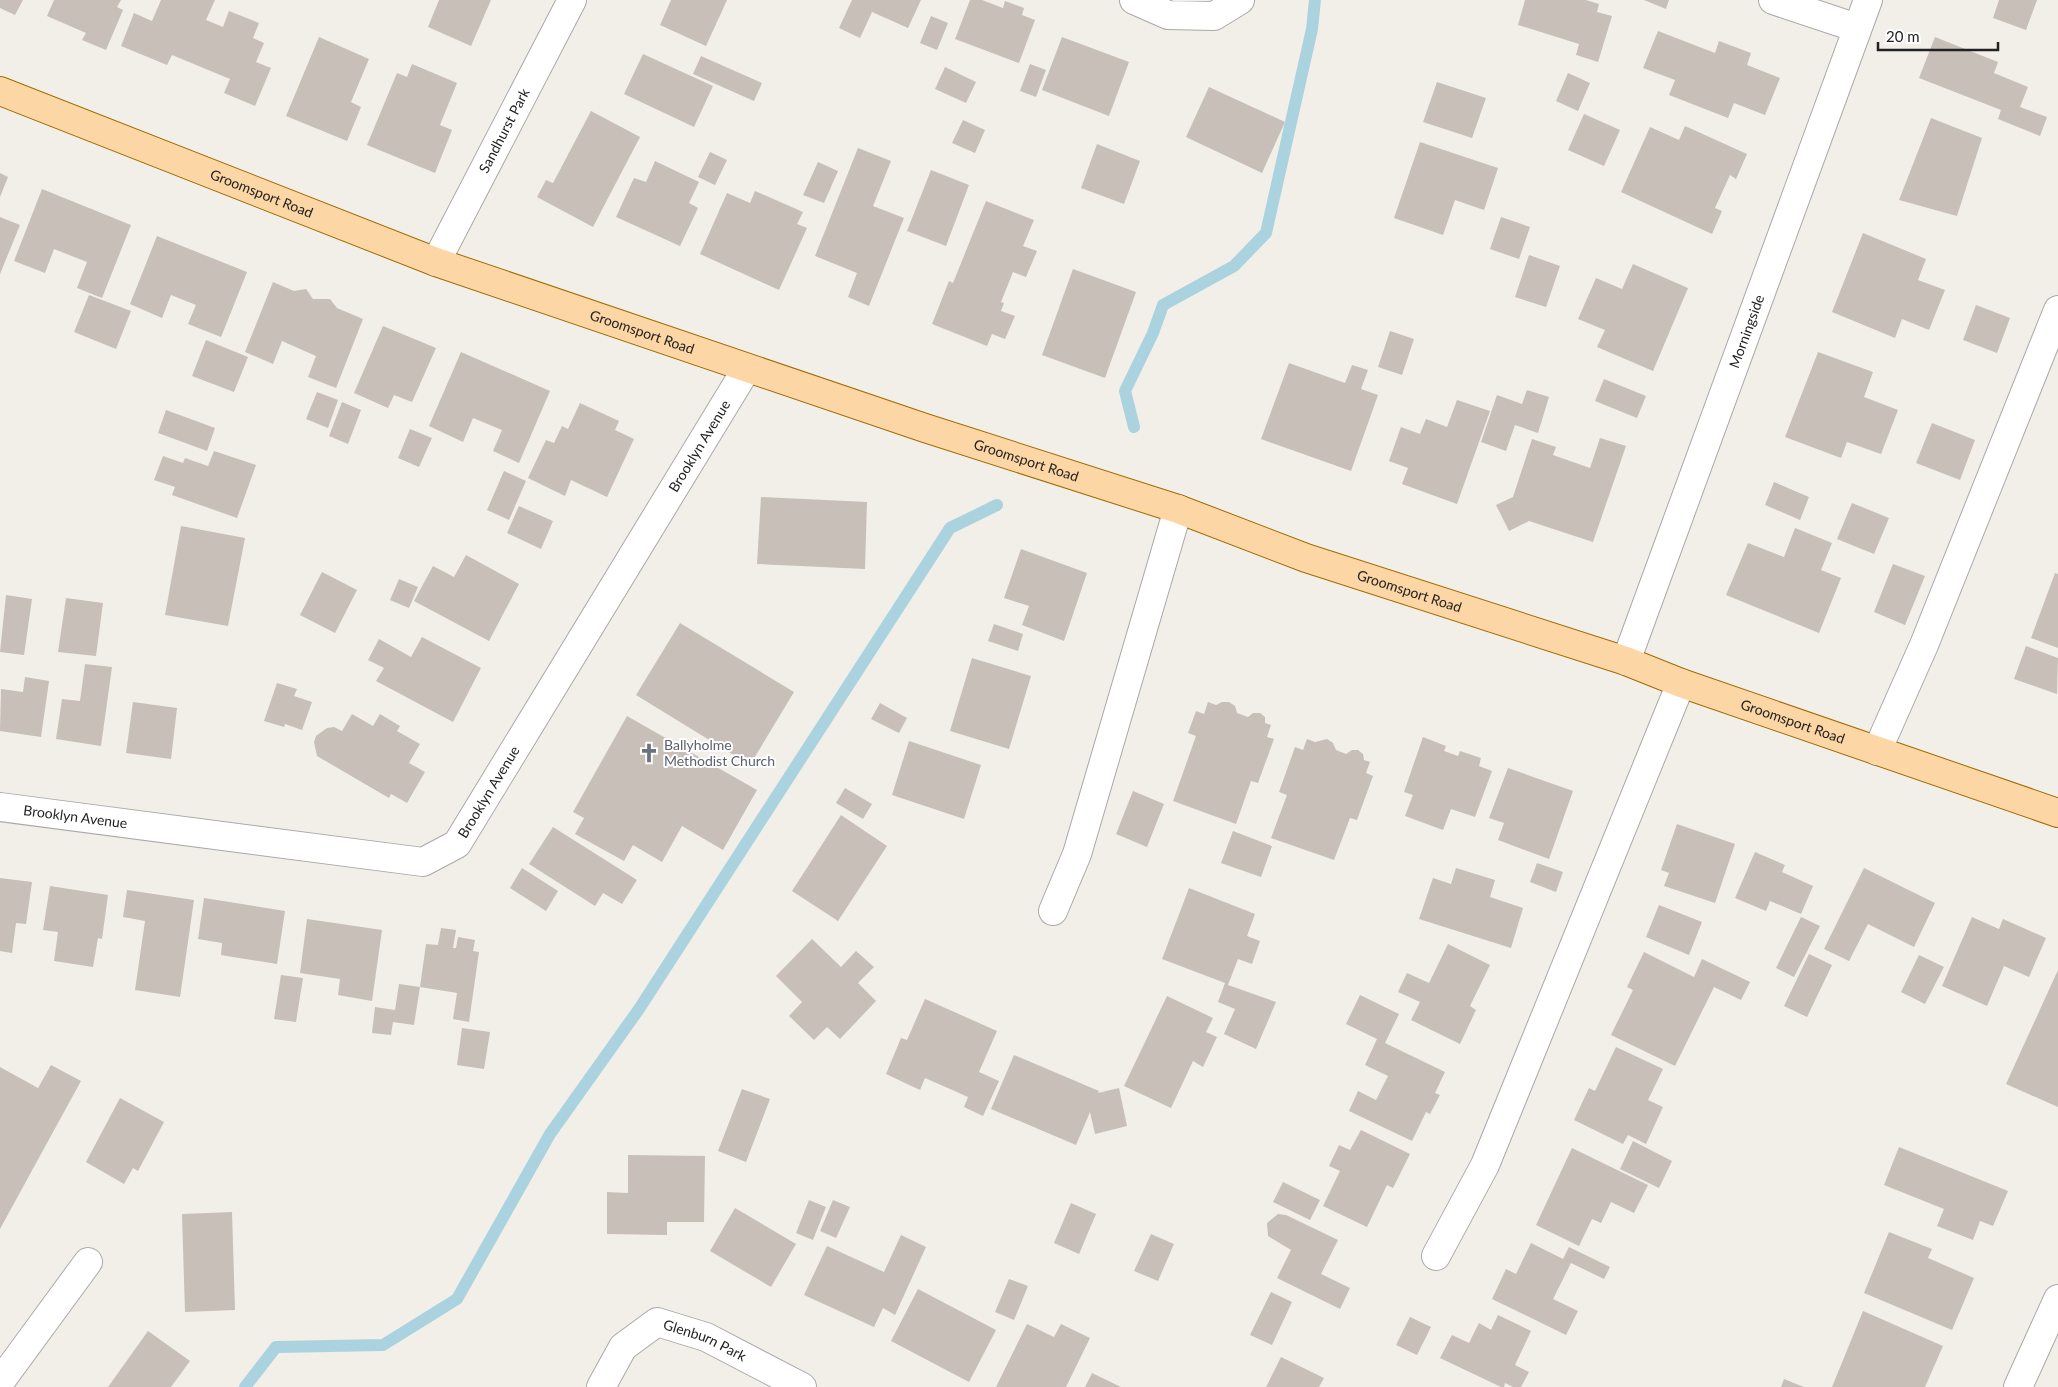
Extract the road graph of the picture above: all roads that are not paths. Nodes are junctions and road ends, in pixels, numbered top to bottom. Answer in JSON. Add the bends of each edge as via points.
{"nodes":[{"id":1,"x":572,"y":0,"type":"edge"},
{"id":2,"x":1134,"y":0,"type":"edge"},
{"id":3,"x":1240,"y":0,"type":"edge"},
{"id":4,"x":1773,"y":0,"type":"edge"},
{"id":5,"x":1868,"y":0,"type":"edge"},
{"id":6,"x":1857,"y":28,"type":"junction"},
{"id":7,"x":0,"y":91,"type":"edge"},
{"id":8,"x":436,"y":262,"type":"junction"},
{"id":9,"x":2058,"y":310,"type":"edge"},
{"id":10,"x":747,"y":368,"type":"junction"},
{"id":11,"x":1178,"y":509,"type":"junction"},
{"id":12,"x":1626,"y":661,"type":"junction"},
{"id":13,"x":1681,"y":683,"type":"junction"},
{"id":14,"x":1877,"y":751,"type":"junction"},
{"id":15,"x":0,"y":808,"type":"edge"},
{"id":16,"x":2058,"y":813,"type":"edge"},
{"id":17,"x":1053,"y":910,"type":"dead end"},
{"id":18,"x":1436,"y":1256,"type":"dead end"},
{"id":19,"x":88,"y":1262,"type":"dead end"},
{"id":20,"x":2058,"y":1299,"type":"edge"},
{"id":21,"x":0,"y":1382,"type":"edge"},
{"id":22,"x":601,"y":1387,"type":"edge"},
{"id":23,"x":802,"y":1387,"type":"edge"},
{"id":24,"x":2018,"y":1387,"type":"edge"}],
"edges":[{"from":1,"to":8,"type":"street","name":"Sandhurst Park"},
{"from":2,"to":3,"type":"street","via":[[1168,15],[1214,16]]},
{"from":4,"to":6,"type":"street"},
{"from":5,"to":6,"type":"street","name":"Morningside"},
{"from":6,"to":12,"type":"street","name":"Morningside"},
{"from":7,"to":8,"type":"main road","name":"Groomsport Road"},
{"from":8,"to":10,"type":"main road","name":"Groomsport Road"},
{"from":9,"to":14,"type":"street","via":[[1924,645]]},
{"from":10,"to":11,"type":"main road","name":"Groomsport Road"},
{"from":10,"to":15,"type":"street","name":"Brooklyn Avenue","via":[[457,844],[423,862]]},
{"from":11,"to":12,"type":"main road","name":"Groomsport Road","via":[[1306,558]]},
{"from":11,"to":17,"type":"street","via":[[1077,854]]},
{"from":12,"to":13,"type":"main road","name":"Groomsport Road"},
{"from":13,"to":14,"type":"main road","name":"Groomsport Road"},
{"from":13,"to":18,"type":"street","via":[[1484,1165]]},
{"from":14,"to":16,"type":"main road","name":"Groomsport Road"},
{"from":19,"to":21,"type":"street"},
{"from":20,"to":24,"type":"street"},
{"from":22,"to":23,"type":"street","name":"Glenburn Park","via":[[623,1347],[657,1322],[706,1337]]}]}
